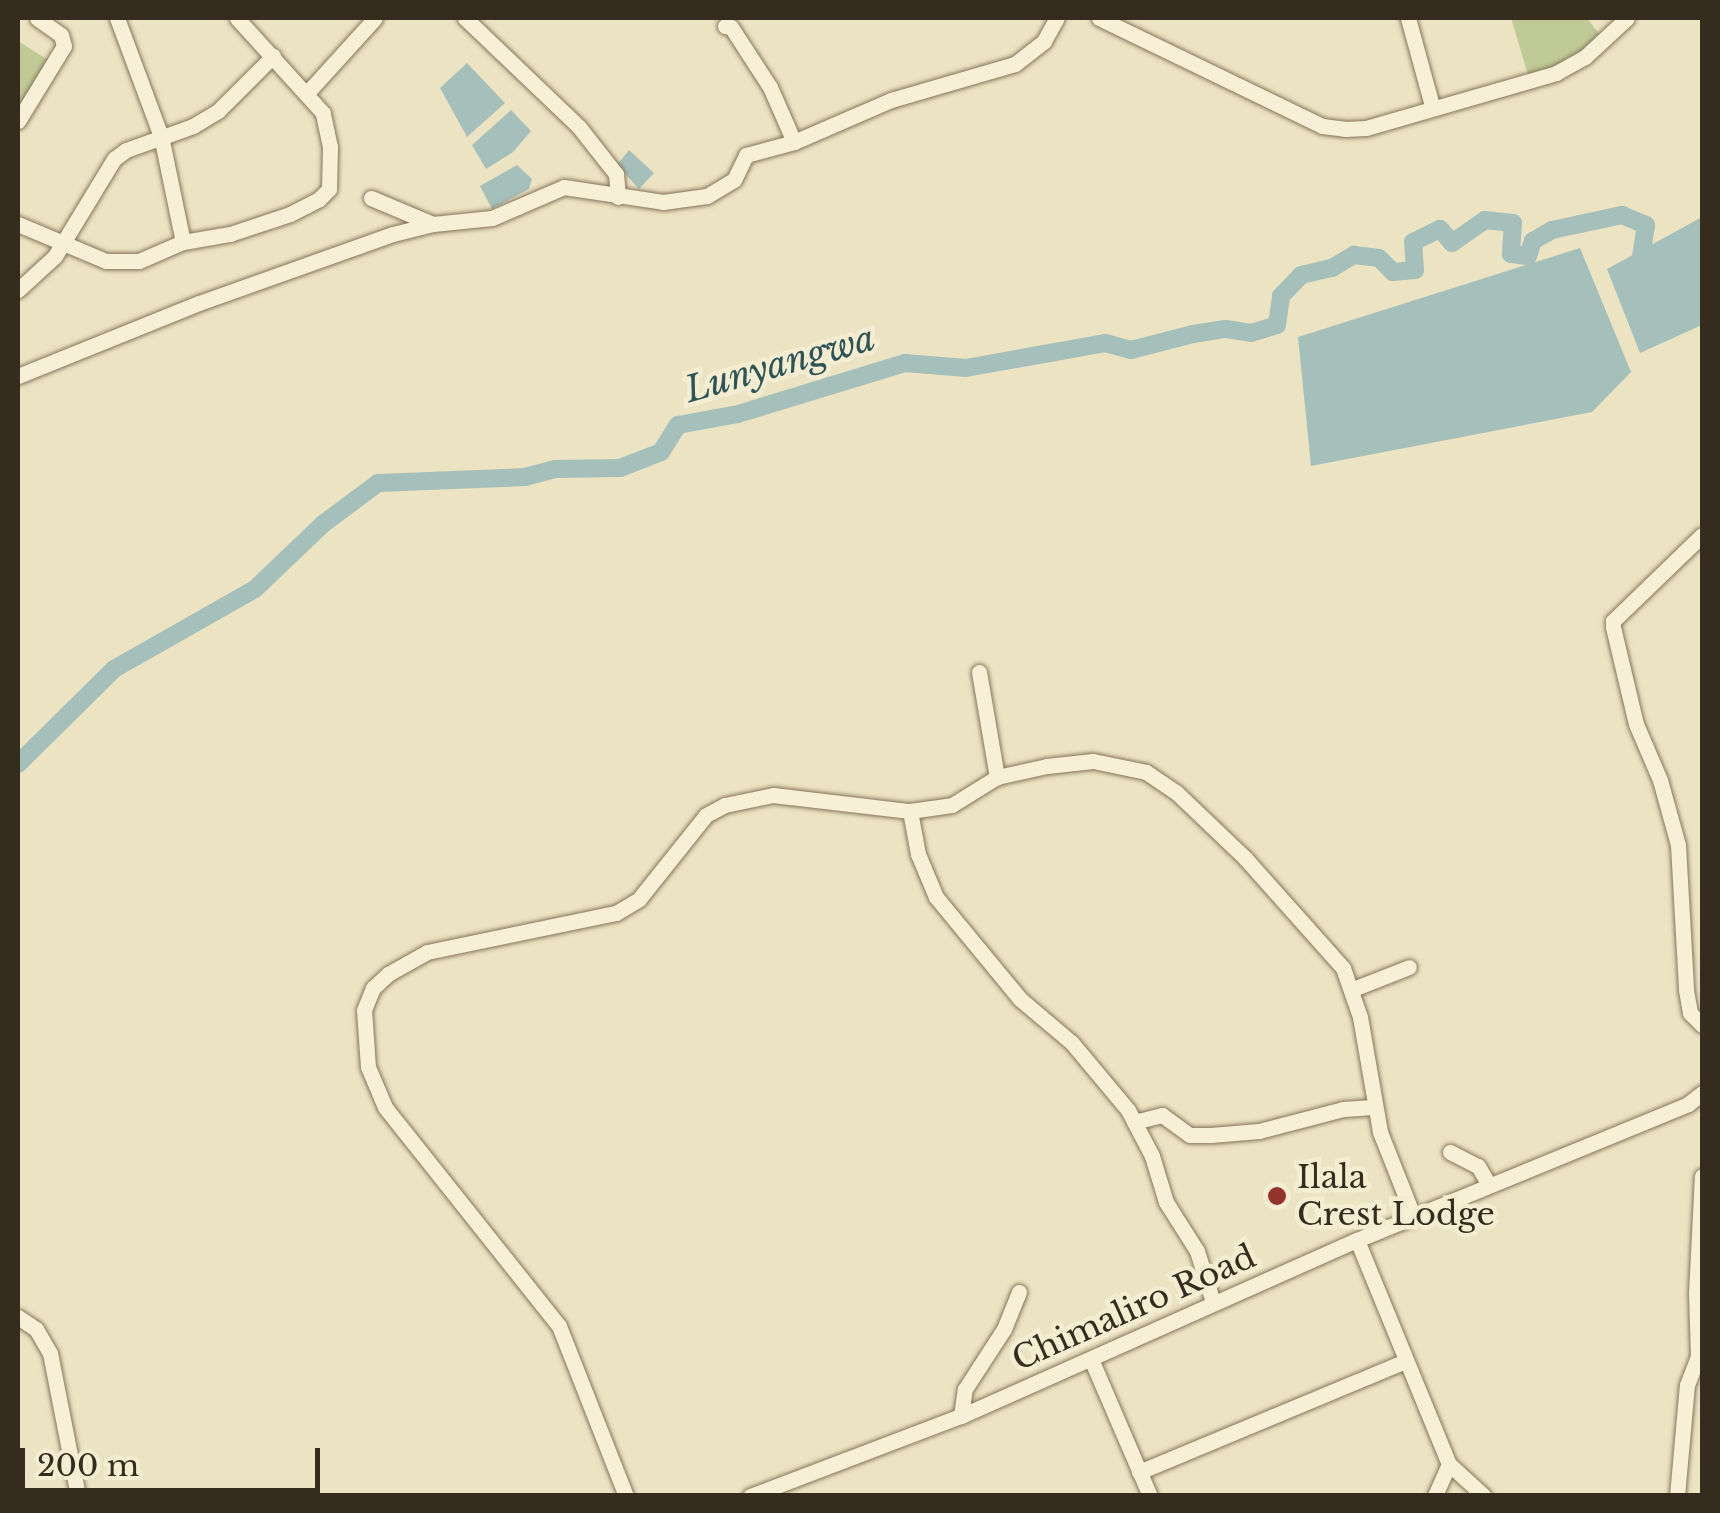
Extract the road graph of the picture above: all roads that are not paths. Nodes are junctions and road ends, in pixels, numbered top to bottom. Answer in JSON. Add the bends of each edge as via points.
{"nodes":[{"id":1,"x":37,"y":18,"type":"edge"},
{"id":2,"x":119,"y":18,"type":"edge"},
{"id":3,"x":375,"y":18,"type":"edge"},
{"id":4,"x":465,"y":18,"type":"edge"},
{"id":5,"x":1057,"y":18,"type":"edge"},
{"id":6,"x":1099,"y":18,"type":"edge"},
{"id":7,"x":1408,"y":18,"type":"edge"},
{"id":8,"x":1627,"y":18,"type":"edge"},
{"id":9,"x":246,"y":21,"type":"edge"},
{"id":10,"x":726,"y":26,"type":"dead end"},
{"id":11,"x":273,"y":56,"type":"junction"},
{"id":12,"x":306,"y":93,"type":"junction"},
{"id":13,"x":1432,"y":106,"type":"junction"},
{"id":14,"x":18,"y":121,"type":"edge"},
{"id":15,"x":160,"y":136,"type":"junction"},
{"id":16,"x":794,"y":142,"type":"junction"},
{"id":17,"x":618,"y":197,"type":"junction"},
{"id":18,"x":371,"y":198,"type":"dead end"},
{"id":19,"x":18,"y":224,"type":"edge"},
{"id":20,"x":433,"y":224,"type":"junction"},
{"id":21,"x":66,"y":241,"type":"junction"},
{"id":22,"x":183,"y":242,"type":"junction"},
{"id":23,"x":18,"y":290,"type":"edge"},
{"id":24,"x":18,"y":376,"type":"edge"},
{"id":25,"x":1702,"y":536,"type":"edge"},
{"id":26,"x":979,"y":672,"type":"dead end"},
{"id":27,"x":997,"y":777,"type":"junction"},
{"id":28,"x":910,"y":811,"type":"junction"},
{"id":29,"x":1409,"y":968,"type":"dead end"},
{"id":30,"x":1353,"y":989,"type":"junction"},
{"id":31,"x":1702,"y":1025,"type":"edge"},
{"id":32,"x":1702,"y":1093,"type":"edge"},
{"id":33,"x":1374,"y":1107,"type":"junction"},
{"id":34,"x":1134,"y":1122,"type":"junction"},
{"id":35,"x":1450,"y":1152,"type":"dead end"},
{"id":36,"x":1702,"y":1176,"type":"edge"},
{"id":37,"x":1489,"y":1185,"type":"junction"},
{"id":38,"x":1414,"y":1218,"type":"junction"},
{"id":39,"x":1357,"y":1240,"type":"junction"},
{"id":40,"x":1019,"y":1292,"type":"dead end"},
{"id":41,"x":1214,"y":1302,"type":"junction"},
{"id":42,"x":18,"y":1316,"type":"edge"},
{"id":43,"x":1091,"y":1358,"type":"junction"},
{"id":44,"x":1406,"y":1361,"type":"junction"},
{"id":45,"x":961,"y":1416,"type":"junction"},
{"id":46,"x":1449,"y":1464,"type":"junction"},
{"id":47,"x":1139,"y":1472,"type":"junction"},
{"id":48,"x":78,"y":1496,"type":"edge"},
{"id":49,"x":626,"y":1496,"type":"edge"},
{"id":50,"x":750,"y":1496,"type":"edge"},
{"id":51,"x":1150,"y":1496,"type":"edge"},
{"id":52,"x":1434,"y":1496,"type":"edge"},
{"id":53,"x":1484,"y":1496,"type":"edge"},
{"id":54,"x":1678,"y":1496,"type":"edge"}],
"edges":[{"from":1,"to":14,"type":"street","via":[[61,35],[64,46]]},
{"from":2,"to":15,"type":"street"},
{"from":3,"to":12,"type":"street"},
{"from":4,"to":17,"type":"street","via":[[579,128],[616,174]]},
{"from":5,"to":16,"type":"street","via":[[1016,64],[891,100]]},
{"from":6,"to":13,"type":"street","via":[[1322,126],[1366,128]]},
{"from":7,"to":13,"type":"street"},
{"from":8,"to":13,"type":"street","via":[[1572,65]]},
{"from":9,"to":11,"type":"street"},
{"from":10,"to":16,"type":"street","via":[[770,87]]},
{"from":11,"to":12,"type":"street"},
{"from":11,"to":15,"type":"street","via":[[218,111]]},
{"from":12,"to":22,"type":"street","via":[[327,125],[329,188],[320,199],[230,234]]},
{"from":15,"to":21,"type":"street","via":[[114,160]]},
{"from":15,"to":22,"type":"street"},
{"from":16,"to":17,"type":"street","via":[[742,158],[734,180],[707,196],[663,202]]},
{"from":17,"to":20,"type":"street","via":[[564,186],[492,218]]},
{"from":18,"to":20,"type":"street"},
{"from":19,"to":21,"type":"street"},
{"from":20,"to":24,"type":"street","via":[[199,302]]},
{"from":21,"to":22,"type":"street","via":[[93,257],[120,262]]},
{"from":21,"to":23,"type":"street"},
{"from":25,"to":31,"type":"street","via":[[1613,627],[1636,724],[1678,845],[1686,990],[1690,1013]]},
{"from":26,"to":27,"type":"street"},
{"from":27,"to":28,"type":"street","via":[[952,804]]},
{"from":27,"to":30,"type":"street","via":[[1093,761],[1146,772],[1245,858],[1343,968]]},
{"from":28,"to":34,"type":"street","via":[[936,897],[1020,1000],[1072,1043]]},
{"from":28,"to":49,"type":"street","via":[[773,795],[725,805],[706,815],[638,899],[616,913],[427,952],[373,988],[364,1010],[368,1066],[385,1107],[559,1326]]},
{"from":29,"to":30,"type":"street"},
{"from":30,"to":33,"type":"street"},
{"from":32,"to":37,"type":"street","name":"Chimaliro Road"},
{"from":33,"to":34,"type":"street","via":[[1210,1135],[1184,1132],[1162,1115]]},
{"from":33,"to":38,"type":"street"},
{"from":34,"to":41,"type":"street"},
{"from":35,"to":37,"type":"street","via":[[1478,1166]]},
{"from":36,"to":54,"type":"street","via":[[1700,1341],[1687,1386]]},
{"from":37,"to":38,"type":"street","name":"Chimaliro Road"},
{"from":38,"to":39,"type":"street","name":"Chimaliro Road"},
{"from":39,"to":41,"type":"street","name":"Chimaliro Road"},
{"from":39,"to":44,"type":"street"},
{"from":40,"to":45,"type":"street","via":[[965,1389]]},
{"from":41,"to":43,"type":"street","name":"Chimaliro Road"},
{"from":42,"to":48,"type":"street","via":[[50,1353]]},
{"from":43,"to":45,"type":"street","name":"Chimaliro Road"},
{"from":43,"to":47,"type":"street"},
{"from":44,"to":46,"type":"street"},
{"from":44,"to":47,"type":"street"},
{"from":45,"to":50,"type":"street","name":"Chimaliro Road"},
{"from":46,"to":52,"type":"street"},
{"from":46,"to":53,"type":"street"},
{"from":47,"to":51,"type":"street"}]}
